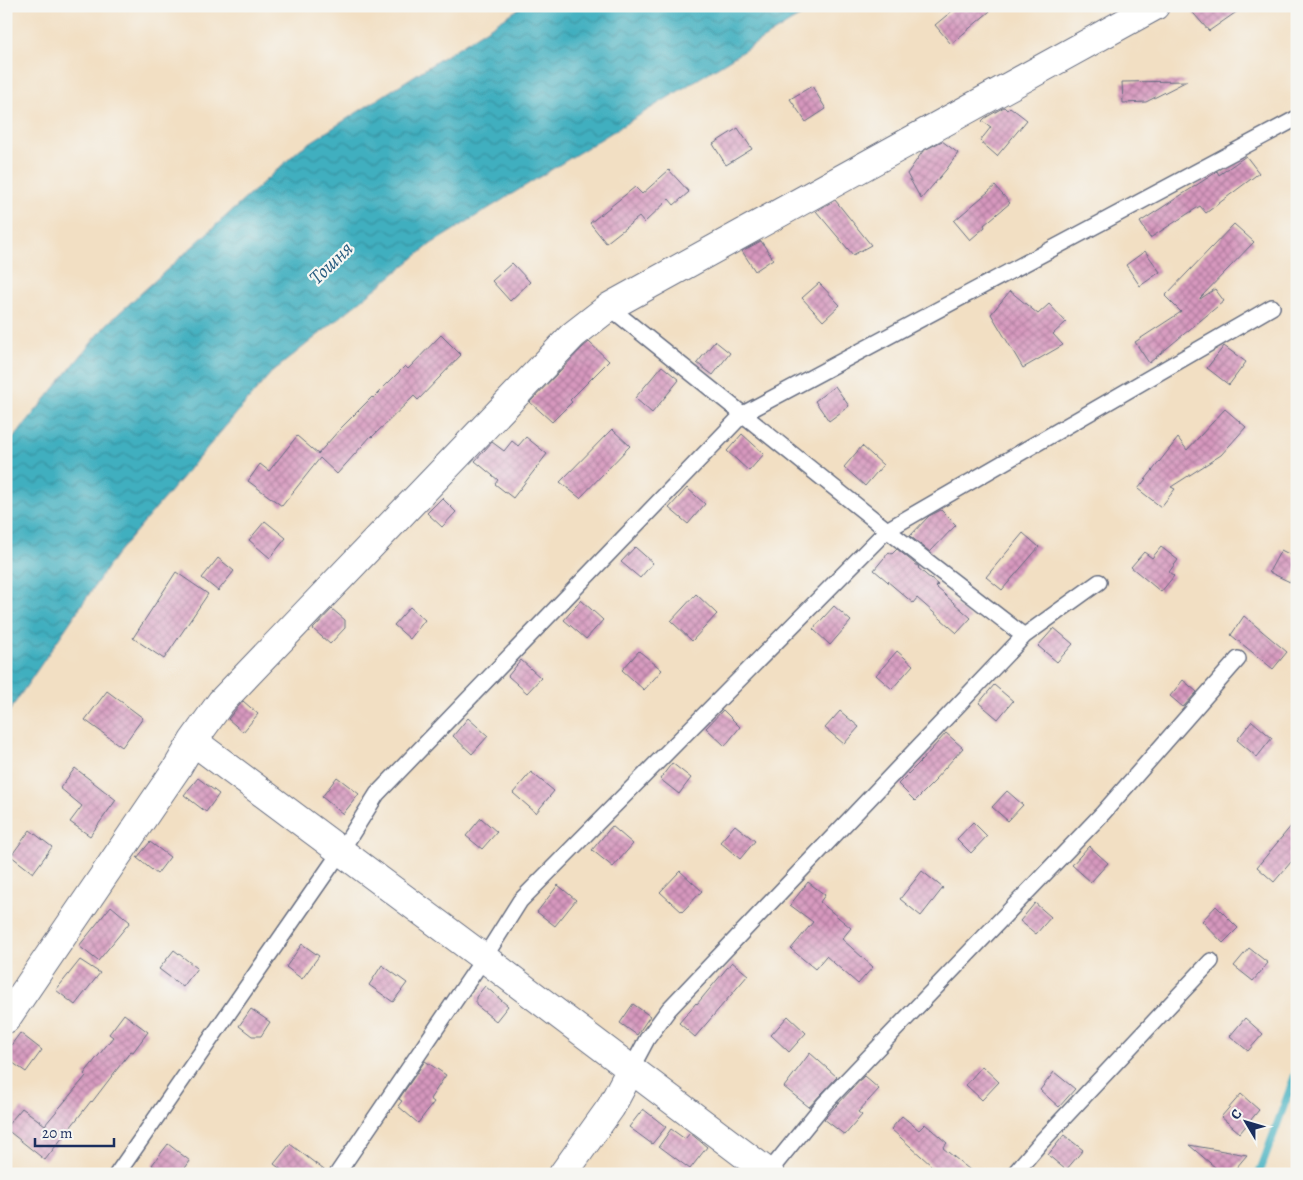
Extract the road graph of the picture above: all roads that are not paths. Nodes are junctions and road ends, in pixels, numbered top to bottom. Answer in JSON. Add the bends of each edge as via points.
{"nodes":[{"id":1,"x":1155,"y":6,"type":"edge"},
{"id":2,"x":1297,"y":118,"type":"edge"},
{"id":3,"x":609,"y":307,"type":"junction"},
{"id":4,"x":1272,"y":307,"type":"dead end"},
{"id":5,"x":743,"y":414,"type":"junction"},
{"id":6,"x":887,"y":530,"type":"junction"},
{"id":7,"x":1099,"y":582,"type":"dead end"},
{"id":8,"x":1024,"y":636,"type":"junction"},
{"id":9,"x":1238,"y":660,"type":"dead end"},
{"id":10,"x":193,"y":741,"type":"junction"},
{"id":11,"x":342,"y":850,"type":"junction"},
{"id":12,"x":484,"y":958,"type":"junction"},
{"id":13,"x":1211,"y":961,"type":"dead end"},
{"id":14,"x":6,"y":1019,"type":"edge"},
{"id":15,"x":631,"y":1069,"type":"junction"},
{"id":16,"x":769,"y":1173,"type":"edge"},
{"id":17,"x":117,"y":1174,"type":"edge"},
{"id":18,"x":337,"y":1174,"type":"edge"},
{"id":19,"x":563,"y":1174,"type":"edge"},
{"id":20,"x":1014,"y":1174,"type":"edge"}],
"edges":[{"from":1,"to":3,"type":"street"},
{"from":2,"to":5,"type":"lane"},
{"from":3,"to":5,"type":"lane"},
{"from":3,"to":10,"type":"street","via":[[573,334],[221,702]]},
{"from":4,"to":6,"type":"lane"},
{"from":5,"to":6,"type":"lane"},
{"from":5,"to":11,"type":"lane","via":[[377,794]]},
{"from":6,"to":8,"type":"lane"},
{"from":6,"to":12,"type":"lane","via":[[520,901]]},
{"from":7,"to":8,"type":"lane"},
{"from":8,"to":15,"type":"lane","via":[[669,1009],[647,1039]]},
{"from":9,"to":16,"type":"lane","via":[[1103,813],[824,1104]]},
{"from":10,"to":11,"type":"street"},
{"from":10,"to":14,"type":"street"},
{"from":11,"to":12,"type":"street"},
{"from":11,"to":17,"type":"lane"},
{"from":12,"to":15,"type":"street"},
{"from":12,"to":18,"type":"lane"},
{"from":13,"to":20,"type":"lane"},
{"from":15,"to":16,"type":"street"},
{"from":15,"to":19,"type":"street","via":[[611,1106]]}]}
